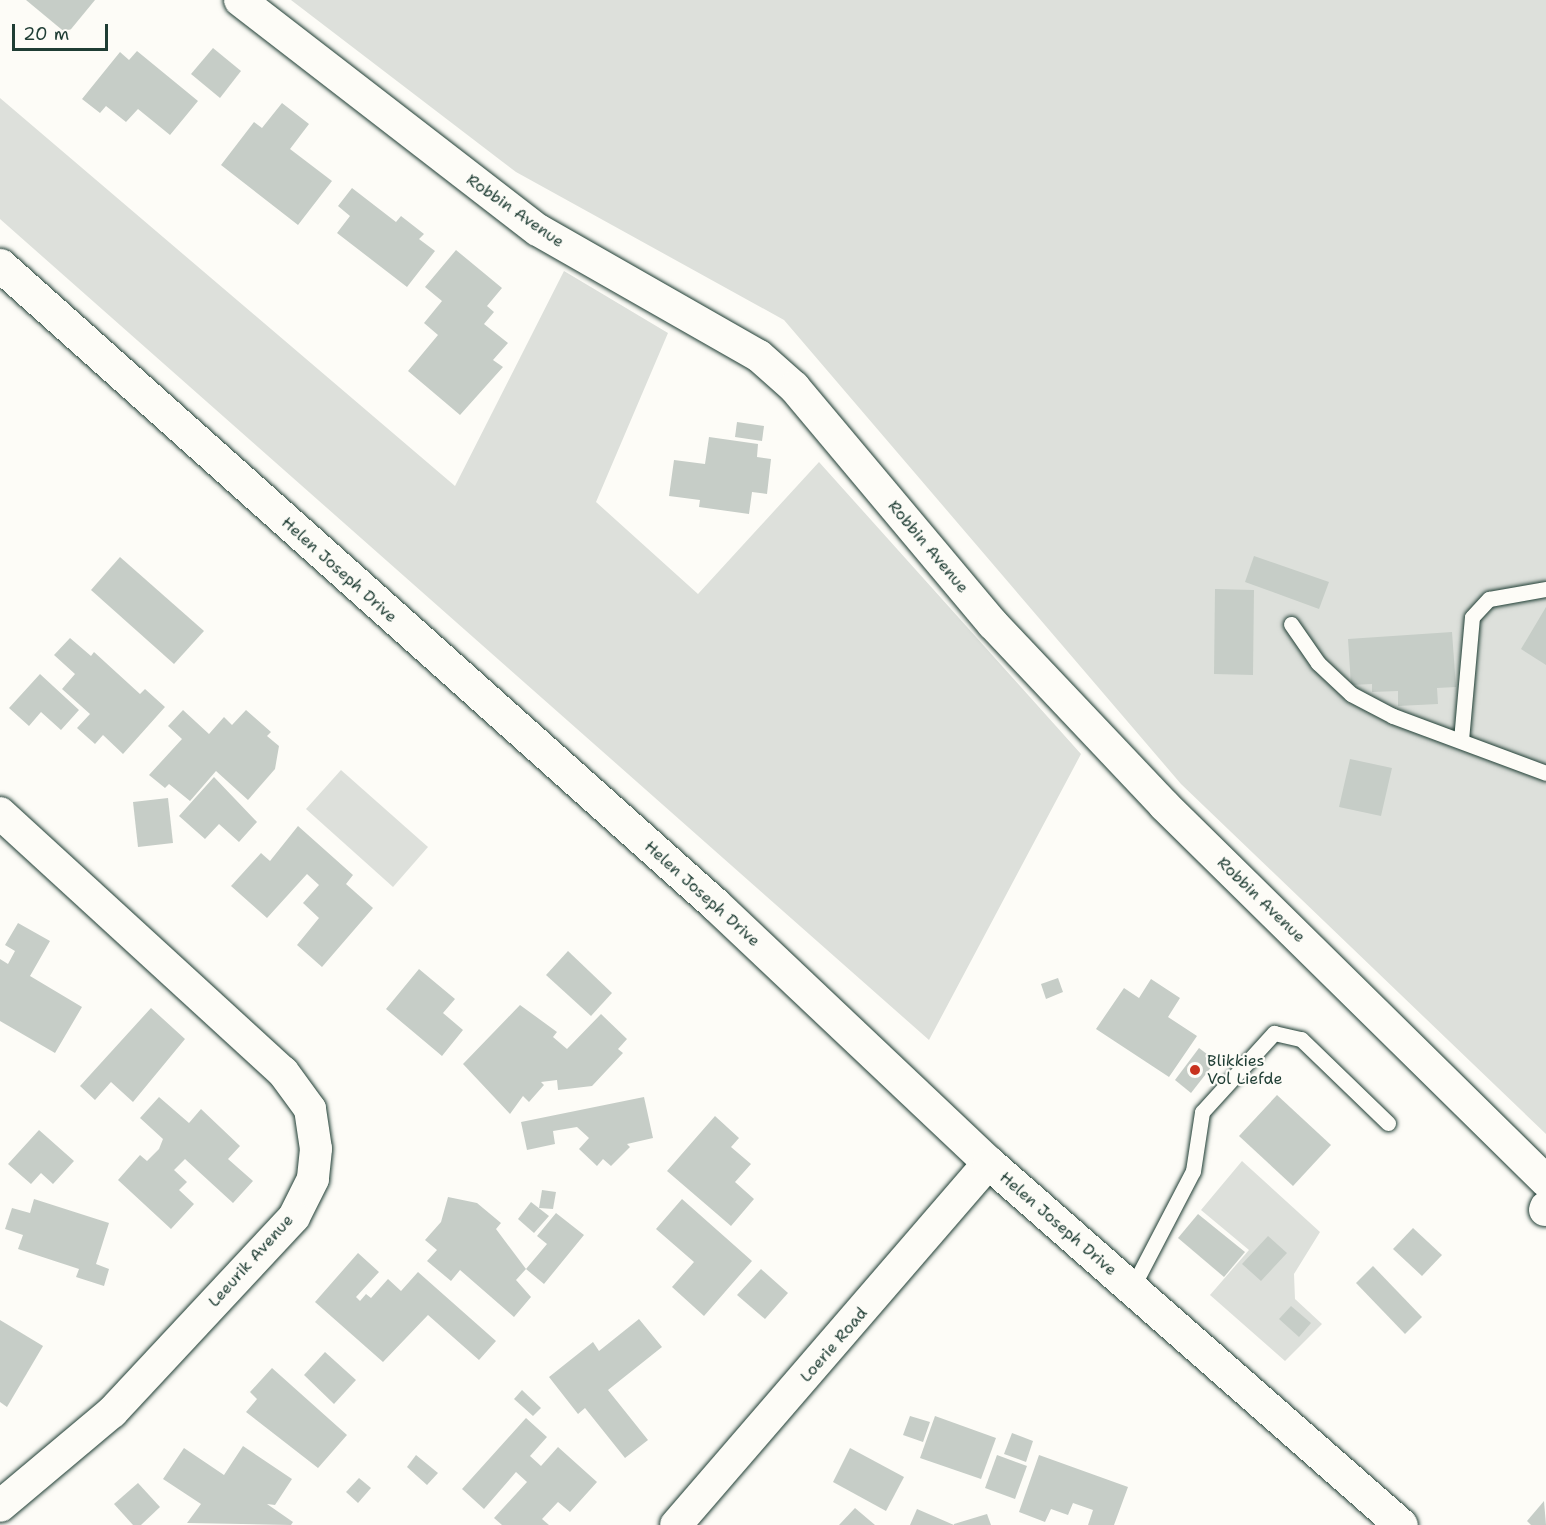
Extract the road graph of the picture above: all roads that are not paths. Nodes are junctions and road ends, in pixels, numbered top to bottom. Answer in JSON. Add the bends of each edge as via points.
{"nodes":[{"id":1,"x":240,"y":0,"type":"edge"},
{"id":2,"x":0,"y":265,"type":"edge"},
{"id":3,"x":1546,"y":589,"type":"edge"},
{"id":4,"x":1290,"y":624,"type":"dead end"},
{"id":5,"x":1461,"y":740,"type":"junction"},
{"id":6,"x":1546,"y":773,"type":"edge"},
{"id":7,"x":0,"y":813,"type":"edge"},
{"id":8,"x":1388,"y":1123,"type":"dead end"},
{"id":9,"x":989,"y":1163,"type":"junction"},
{"id":10,"x":1546,"y":1199,"type":"edge"},
{"id":11,"x":1132,"y":1288,"type":"junction"},
{"id":12,"x":0,"y":1506,"type":"edge"},
{"id":13,"x":676,"y":1525,"type":"edge"},
{"id":14,"x":1401,"y":1525,"type":"edge"}],
"edges":[{"from":1,"to":10,"type":"street","name":"Robbin Avenue","via":[[538,230],[759,356],[794,387],[993,624]]},
{"from":2,"to":9,"type":"street","name":"Helen Joseph Drive","via":[[715,904]]},
{"from":3,"to":5,"type":"lane","via":[[1489,599],[1472,617]]},
{"from":4,"to":5,"type":"lane","via":[[1318,663],[1351,694],[1393,716]]},
{"from":5,"to":6,"type":"lane"},
{"from":7,"to":12,"type":"street","name":"Leeurik Avenue","via":[[284,1072],[310,1109],[316,1149],[313,1179],[294,1217],[112,1412]]},
{"from":8,"to":11,"type":"lane","via":[[1301,1038],[1274,1033],[1202,1112],[1193,1171]]},
{"from":9,"to":11,"type":"street","name":"Helen Joseph Drive"},
{"from":9,"to":13,"type":"street","name":"Loerie Road"},
{"from":11,"to":14,"type":"street","name":"Helen Joseph Drive"}]}
